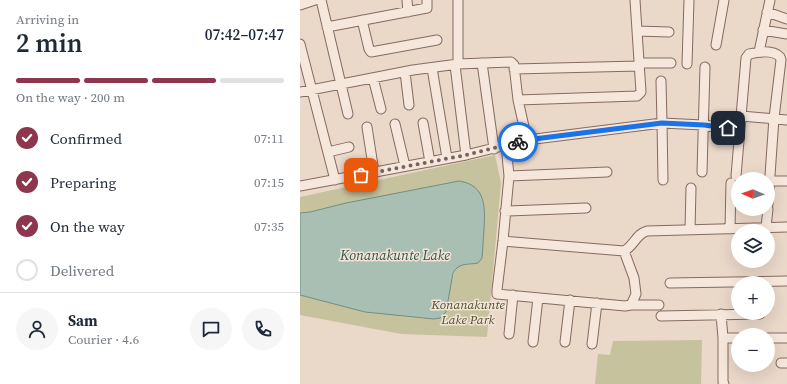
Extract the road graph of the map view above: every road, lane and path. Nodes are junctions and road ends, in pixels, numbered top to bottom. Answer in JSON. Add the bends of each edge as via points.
{"nodes":[{"id":1,"x":315,"y":0,"type":"edge"},
{"id":2,"x":321,"y":0,"type":"edge"},
{"id":3,"x":407,"y":0,"type":"edge"},
{"id":4,"x":427,"y":0,"type":"edge"},
{"id":5,"x":458,"y":0,"type":"edge"},
{"id":6,"x":636,"y":0,"type":"edge"},
{"id":7,"x":689,"y":0,"type":"edge"},
{"id":8,"x":724,"y":0,"type":"edge"},
{"id":9,"x":770,"y":0,"type":"edge"},
{"id":10,"x":300,"y":5,"type":"edge"},
{"id":11,"x":408,"y":12,"type":"junction"},
{"id":12,"x":767,"y":12,"type":"junction"},
{"id":13,"x":787,"y":19,"type":"edge"},
{"id":14,"x":362,"y":20,"type":"junction"},
{"id":15,"x":327,"y":26,"type":"junction"},
{"id":16,"x":763,"y":30,"type":"junction"},
{"id":17,"x":637,"y":31,"type":"junction"},
{"id":18,"x":669,"y":32,"type":"dead end"},
{"id":19,"x":787,"y":34,"type":"edge"},
{"id":20,"x":437,"y":40,"type":"dead end"},
{"id":21,"x":300,"y":44,"type":"edge"},
{"id":22,"x":716,"y":45,"type":"dead end"},
{"id":23,"x":759,"y":52,"type":"junction"},
{"id":24,"x":482,"y":63,"type":"junction"},
{"id":25,"x":671,"y":63,"type":"dead end"},
{"id":26,"x":687,"y":64,"type":"dead end"},
{"id":27,"x":457,"y":65,"type":"junction"},
{"id":28,"x":639,"y":65,"type":"junction"},
{"id":29,"x":705,"y":67,"type":"dead end"},
{"id":30,"x":432,"y":68,"type":"junction"},
{"id":31,"x":514,"y":69,"type":"junction"},
{"id":32,"x":405,"y":72,"type":"junction"},
{"id":33,"x":373,"y":78,"type":"junction"},
{"id":34,"x":661,"y":81,"type":"dead end"},
{"id":35,"x":340,"y":84,"type":"junction"},
{"id":36,"x":312,"y":89,"type":"junction"},
{"id":37,"x":300,"y":92,"type":"edge"},
{"id":38,"x":518,"y":100,"type":"junction"},
{"id":39,"x":409,"y":105,"type":"dead end"},
{"id":40,"x":381,"y":109,"type":"dead end"},
{"id":41,"x":348,"y":114,"type":"dead end"},
{"id":42,"x":741,"y":116,"type":"junction"},
{"id":43,"x":774,"y":118,"type":"junction"},
{"id":44,"x":787,"y":120,"type":"edge"},
{"id":45,"x":424,"y":123,"type":"dead end"},
{"id":46,"x":662,"y":123,"type":"junction"},
{"id":47,"x":395,"y":124,"type":"dead end"},
{"id":48,"x":704,"y":125,"type":"junction"},
{"id":49,"x":367,"y":127,"type":"dead end"},
{"id":50,"x":740,"y":129,"type":"junction"},
{"id":51,"x":526,"y":140,"type":"junction"},
{"id":52,"x":506,"y":145,"type":"junction"},
{"id":53,"x":349,"y":147,"type":"dead end"},
{"id":54,"x":494,"y":149,"type":"junction"},
{"id":55,"x":328,"y":152,"type":"junction"},
{"id":56,"x":466,"y":155,"type":"junction"},
{"id":57,"x":447,"y":158,"type":"junction"},
{"id":58,"x":430,"y":162,"type":"junction"},
{"id":59,"x":405,"y":166,"type":"junction"},
{"id":60,"x":374,"y":172,"type":"junction"},
{"id":61,"x":608,"y":172,"type":"dead end"},
{"id":62,"x":702,"y":172,"type":"dead end"},
{"id":63,"x":770,"y":172,"type":"edge"},
{"id":64,"x":509,"y":176,"type":"junction"},
{"id":65,"x":335,"y":180,"type":"junction"},
{"id":66,"x":662,"y":180,"type":"dead end"},
{"id":67,"x":775,"y":181,"type":"edge"},
{"id":68,"x":787,"y":181,"type":"edge"},
{"id":69,"x":300,"y":186,"type":"edge"},
{"id":70,"x":691,"y":188,"type":"dead end"},
{"id":71,"x":586,"y":208,"type":"dead end"},
{"id":72,"x":505,"y":211,"type":"junction"},
{"id":73,"x":775,"y":227,"type":"edge"},
{"id":74,"x":787,"y":227,"type":"edge"},
{"id":75,"x":730,"y":228,"type":"joint"},
{"id":76,"x":690,"y":230,"type":"junction"},
{"id":77,"x":503,"y":241,"type":"junction"},
{"id":78,"x":624,"y":251,"type":"junction"},
{"id":79,"x":787,"y":281,"type":"edge"},
{"id":80,"x":670,"y":283,"type":"dead end"},
{"id":81,"x":513,"y":295,"type":"junction"},
{"id":82,"x":538,"y":298,"type":"junction"},
{"id":83,"x":570,"y":300,"type":"junction"},
{"id":84,"x":597,"y":303,"type":"junction"},
{"id":85,"x":631,"y":305,"type":"junction"},
{"id":86,"x":660,"y":305,"type":"dead end"},
{"id":87,"x":721,"y":314,"type":"junction"},
{"id":88,"x":731,"y":314,"type":"edge"},
{"id":89,"x":661,"y":316,"type":"dead end"},
{"id":90,"x":508,"y":334,"type":"dead end"},
{"id":91,"x":723,"y":338,"type":"junction"},
{"id":92,"x":731,"y":338,"type":"edge"},
{"id":93,"x":775,"y":338,"type":"edge"},
{"id":94,"x":787,"y":338,"type":"edge"},
{"id":95,"x":533,"y":342,"type":"dead end"},
{"id":96,"x":565,"y":342,"type":"dead end"},
{"id":97,"x":592,"y":344,"type":"dead end"},
{"id":98,"x":724,"y":384,"type":"edge"}],
"edges":[{"from":1,"to":10,"type":"street"},
{"from":2,"to":15,"type":"street"},
{"from":3,"to":11,"type":"street"},
{"from":4,"to":11,"type":"street","via":[[427,8]]},
{"from":5,"to":27,"type":"street"},
{"from":6,"to":17,"type":"street"},
{"from":7,"to":26,"type":"street"},
{"from":8,"to":22,"type":"street"},
{"from":9,"to":12,"type":"street"},
{"from":11,"to":14,"type":"street"},
{"from":12,"to":13,"type":"street"},
{"from":12,"to":16,"type":"street"},
{"from":14,"to":15,"type":"street"},
{"from":14,"to":20,"type":"street","via":[[371,52]]},
{"from":15,"to":35,"type":"street"},
{"from":16,"to":19,"type":"street"},
{"from":16,"to":23,"type":"street"},
{"from":17,"to":18,"type":"street"},
{"from":17,"to":28,"type":"street"},
{"from":21,"to":36,"type":"street"},
{"from":23,"to":42,"type":"street","via":[[749,54],[746,58]]},
{"from":23,"to":43,"type":"street","via":[[776,53],[780,57]]},
{"from":24,"to":27,"type":"street"},
{"from":24,"to":31,"type":"street","via":[[511,62]]},
{"from":24,"to":54,"type":"street"},
{"from":25,"to":28,"type":"street"},
{"from":27,"to":30,"type":"street"},
{"from":27,"to":56,"type":"street"},
{"from":28,"to":31,"type":"street"},
{"from":28,"to":38,"type":"street","via":[[640,92],[637,96]]},
{"from":29,"to":48,"type":"street"},
{"from":30,"to":32,"type":"street"},
{"from":30,"to":57,"type":"street"},
{"from":31,"to":38,"type":"street"},
{"from":32,"to":33,"type":"street"},
{"from":32,"to":39,"type":"street"},
{"from":33,"to":35,"type":"street"},
{"from":33,"to":40,"type":"street"},
{"from":34,"to":46,"type":"street"},
{"from":35,"to":36,"type":"street"},
{"from":35,"to":41,"type":"street"},
{"from":36,"to":37,"type":"street"},
{"from":36,"to":55,"type":"street"},
{"from":38,"to":51,"type":"street"},
{"from":42,"to":43,"type":"street"},
{"from":42,"to":50,"type":"street"},
{"from":43,"to":44,"type":"street"},
{"from":43,"to":63,"type":"street"},
{"from":45,"to":58,"type":"street"},
{"from":46,"to":48,"type":"street"},
{"from":46,"to":51,"type":"street"},
{"from":46,"to":66,"type":"street"},
{"from":47,"to":59,"type":"street"},
{"from":48,"to":50,"type":"street"},
{"from":48,"to":62,"type":"street"},
{"from":49,"to":60,"type":"street"},
{"from":50,"to":75,"type":"street"},
{"from":51,"to":52,"type":"street"},
{"from":52,"to":54,"type":"street"},
{"from":52,"to":64,"type":"street"},
{"from":53,"to":55,"type":"street"},
{"from":54,"to":56,"type":"street"},
{"from":55,"to":65,"type":"street"},
{"from":56,"to":57,"type":"street"},
{"from":57,"to":58,"type":"street"},
{"from":58,"to":59,"type":"street"},
{"from":59,"to":60,"type":"street"},
{"from":60,"to":65,"type":"street"},
{"from":61,"to":64,"type":"street"},
{"from":64,"to":72,"type":"street"},
{"from":65,"to":69,"type":"street"},
{"from":67,"to":68,"type":"street"},
{"from":70,"to":76,"type":"street"},
{"from":71,"to":72,"type":"street"},
{"from":72,"to":77,"type":"street"},
{"from":73,"to":74,"type":"street"},
{"from":75,"to":76,"type":"street"},
{"from":76,"to":78,"type":"street","via":[[647,231],[641,233]]},
{"from":77,"to":78,"type":"street"},
{"from":77,"to":81,"type":"street","via":[[497,293]]},
{"from":78,"to":85,"type":"street","via":[[634,278],[636,294]]},
{"from":79,"to":80,"type":"street"},
{"from":81,"to":82,"type":"street"},
{"from":81,"to":90,"type":"street"},
{"from":82,"to":83,"type":"street"},
{"from":82,"to":95,"type":"street"},
{"from":83,"to":84,"type":"street"},
{"from":83,"to":96,"type":"street"},
{"from":84,"to":85,"type":"street"},
{"from":84,"to":97,"type":"street"},
{"from":85,"to":86,"type":"street"},
{"from":87,"to":88,"type":"street"},
{"from":87,"to":89,"type":"street"},
{"from":87,"to":91,"type":"street"},
{"from":91,"to":92,"type":"street"},
{"from":91,"to":98,"type":"street"},
{"from":93,"to":94,"type":"street"}]}
